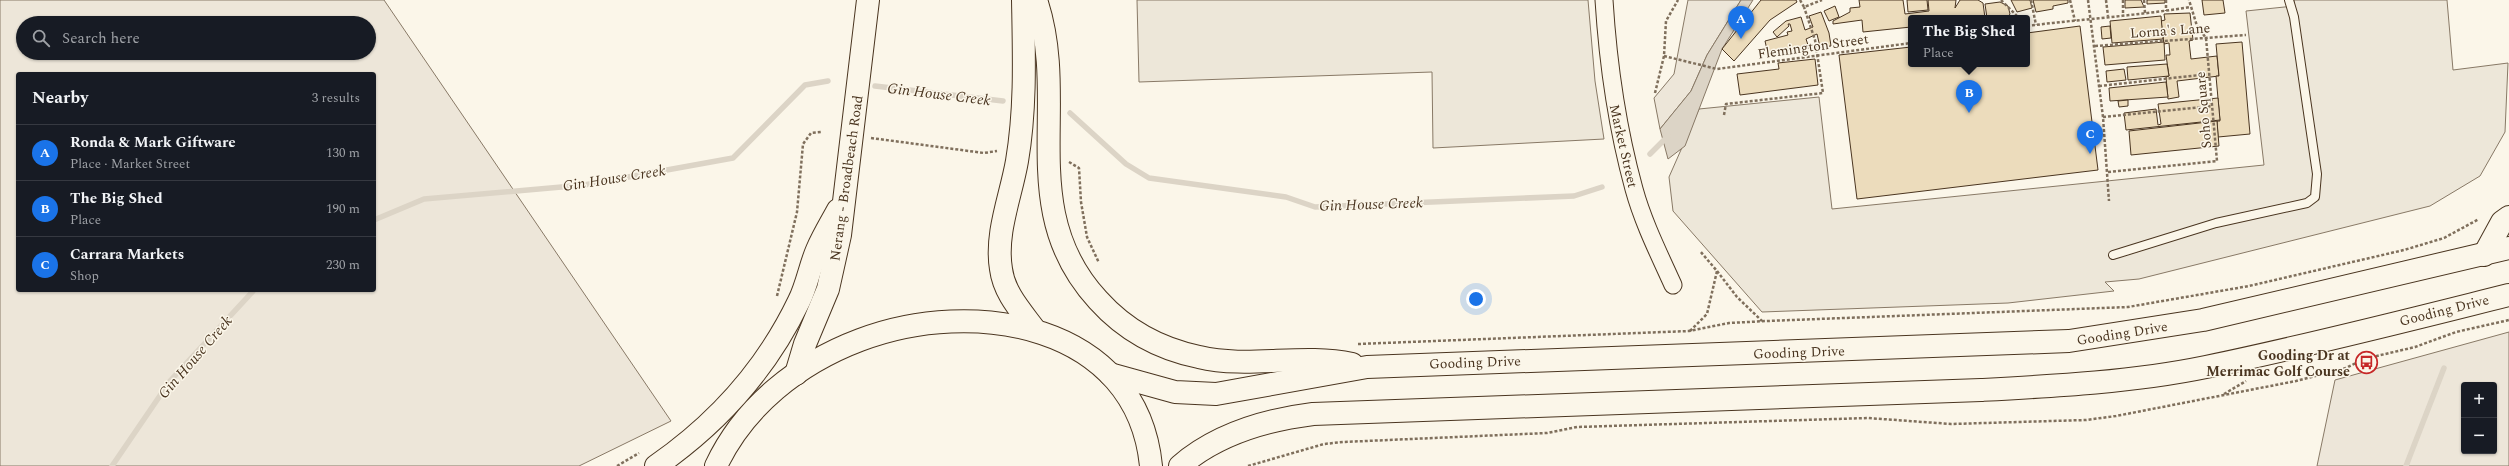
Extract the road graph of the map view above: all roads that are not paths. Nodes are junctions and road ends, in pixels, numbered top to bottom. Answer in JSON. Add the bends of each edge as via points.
{"nodes":[{"id":1,"x":868,"y":0,"type":"edge"},
{"id":2,"x":1023,"y":0,"type":"edge"},
{"id":3,"x":1036,"y":0,"type":"edge"},
{"id":4,"x":1604,"y":0,"type":"edge"},
{"id":5,"x":2289,"y":0,"type":"edge"},
{"id":6,"x":846,"y":196,"type":"junction"},
{"id":7,"x":2509,"y":217,"type":"edge"},
{"id":8,"x":2509,"y":248,"type":"edge"},
{"id":9,"x":2484,"y":254,"type":"junction"},
{"id":10,"x":2113,"y":256,"type":"dead end"},
{"id":11,"x":1673,"y":285,"type":"dead end"},
{"id":12,"x":2507,"y":296,"type":"edge"},
{"id":13,"x":1035,"y":330,"type":"junction"},
{"id":14,"x":1367,"y":367,"type":"junction"},
{"id":15,"x":796,"y":374,"type":"junction"},
{"id":16,"x":1110,"y":374,"type":"junction"},
{"id":17,"x":649,"y":459,"type":"edge"},
{"id":18,"x":716,"y":466,"type":"edge"},
{"id":19,"x":1151,"y":466,"type":"edge"},
{"id":20,"x":1180,"y":466,"type":"edge"}],
"edges":[{"from":1,"to":6,"type":"main road","name":"Nerang - Broadbeach Road"},
{"from":2,"to":13,"type":"main road","via":[[1023,106],[1017,161],[1000,236],[999,254],[1005,284],[1012,299]]},
{"from":3,"to":14,"type":"main road","via":[[1044,26],[1047,53],[1048,164],[1052,212],[1065,250],[1089,290],[1119,321],[1159,345],[1180,353],[1217,361],[1330,359]]},
{"from":4,"to":11,"type":"street","name":"Market Street","via":[[1612,92],[1634,190],[1651,238]]},
{"from":5,"to":10,"type":"lane","via":[[2294,17],[2317,174],[2315,197],[2307,203],[2216,223]]},
{"from":6,"to":15,"type":"main road","name":"Nerang - Broadbeach Road","via":[[828,289],[805,344]]},
{"from":6,"to":17,"type":"main road","via":[[816,251],[809,277],[790,319],[762,366],[733,402],[701,433]]},
{"from":7,"to":9,"type":"main road","via":[[2502,222]]},
{"from":8,"to":9,"type":"main road"},
{"from":9,"to":14,"type":"main road","name":"Gooding Drive","via":[[2203,320],[2069,340]]},
{"from":12,"to":20,"type":"main road","name":"Gooding Drive","via":[[2205,368],[2089,383],[1981,390],[1292,417],[1238,432],[1204,448]]},
{"from":13,"to":15,"type":"main road","via":[[974,321],[916,325],[860,340],[816,361]]},
{"from":13,"to":16,"type":"main road","via":[[1081,350]]},
{"from":14,"to":16,"type":"main road","name":"Gooding Drive","via":[[1216,394],[1175,392]]},
{"from":15,"to":18,"type":"main road","via":[[767,396],[752,412],[725,447]]},
{"from":16,"to":19,"type":"main road","via":[[1136,410],[1144,427]]}]}
